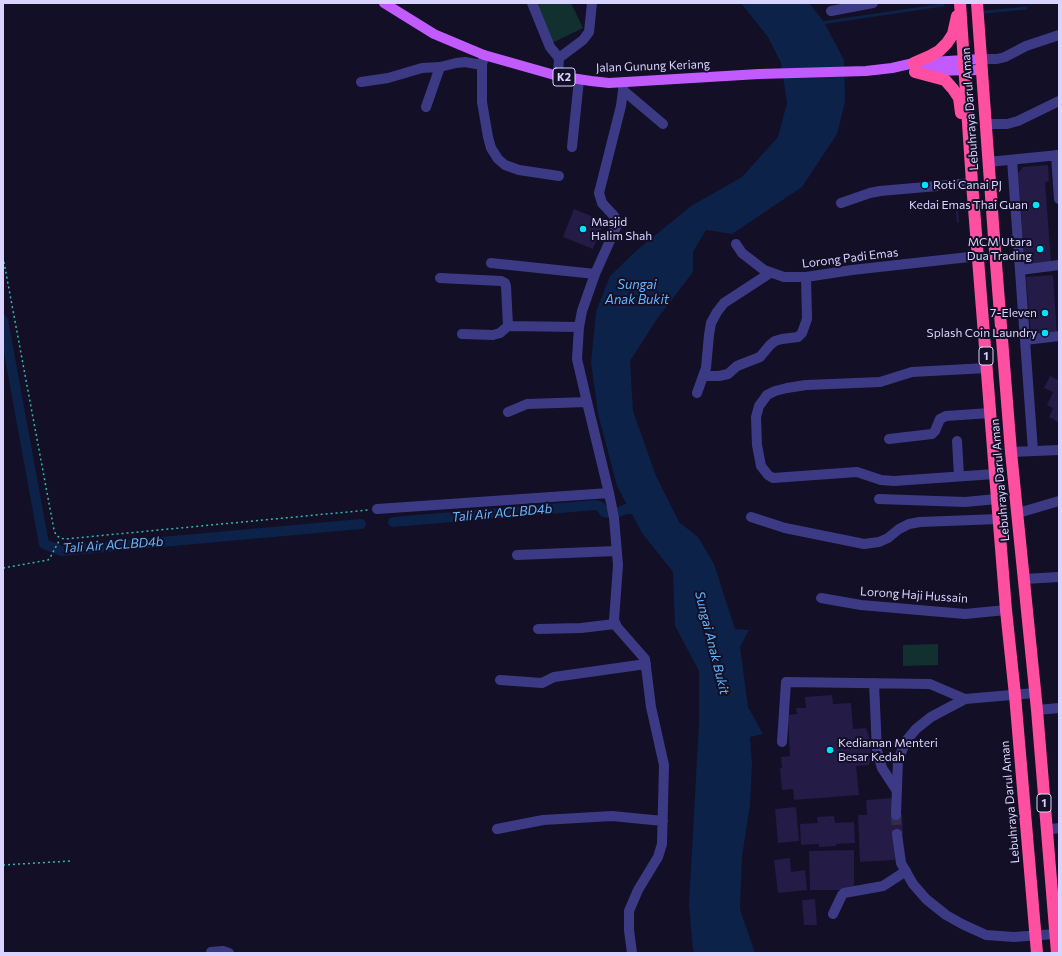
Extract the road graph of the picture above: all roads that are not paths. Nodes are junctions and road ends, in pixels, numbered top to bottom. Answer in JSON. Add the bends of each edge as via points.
{"nodes":[{"id":1,"x":384,"y":3,"type":"edge"},
{"id":2,"x":532,"y":3,"type":"edge"},
{"id":3,"x":592,"y":3,"type":"edge"},
{"id":4,"x":873,"y":3,"type":"edge"},
{"id":5,"x":960,"y":3,"type":"edge"},
{"id":6,"x":977,"y":3,"type":"edge"},
{"id":7,"x":831,"y":11,"type":"dead end"},
{"id":8,"x":1059,"y":35,"type":"edge"},
{"id":9,"x":560,"y":58,"type":"junction"},
{"id":10,"x":483,"y":60,"type":"junction"},
{"id":11,"x":981,"y":64,"type":"junction"},
{"id":12,"x":964,"y":65,"type":"junction"},
{"id":13,"x":440,"y":67,"type":"junction"},
{"id":14,"x":914,"y":67,"type":"junction"},
{"id":15,"x":558,"y":76,"type":"junction"},
{"id":16,"x":579,"y":80,"type":"junction"},
{"id":17,"x":361,"y":82,"type":"dead end"},
{"id":18,"x":624,"y":86,"type":"junction"},
{"id":19,"x":1059,"y":101,"type":"edge"},
{"id":20,"x":426,"y":107,"type":"dead end"},
{"id":21,"x":663,"y":124,"type":"dead end"},
{"id":22,"x":986,"y":124,"type":"junction"},
{"id":23,"x":969,"y":139,"type":"junction"},
{"id":24,"x":572,"y":147,"type":"dead end"},
{"id":25,"x":1058,"y":155,"type":"edge"},
{"id":26,"x":1012,"y":160,"type":"junction"},
{"id":27,"x":988,"y":162,"type":"junction"},
{"id":28,"x":559,"y":176,"type":"dead end"},
{"id":29,"x":972,"y":183,"type":"junction"},
{"id":30,"x":1059,"y":199,"type":"edge"},
{"id":31,"x":841,"y":203,"type":"dead end"},
{"id":32,"x":736,"y":244,"type":"dead end"},
{"id":33,"x":978,"y":256,"type":"junction"},
{"id":34,"x":491,"y":263,"type":"dead end"},
{"id":35,"x":1059,"y":265,"type":"edge"},
{"id":36,"x":1020,"y":270,"type":"junction"},
{"id":37,"x":770,"y":273,"type":"junction"},
{"id":38,"x":595,"y":274,"type":"junction"},
{"id":39,"x":806,"y":277,"type":"junction"},
{"id":40,"x":440,"y":278,"type":"dead end"},
{"id":41,"x":508,"y":326,"type":"junction"},
{"id":42,"x":579,"y":327,"type":"junction"},
{"id":43,"x":462,"y":334,"type":"dead end"},
{"id":44,"x":1059,"y":336,"type":"edge"},
{"id":45,"x":1025,"y":340,"type":"junction"},
{"id":46,"x":987,"y":368,"type":"junction"},
{"id":47,"x":704,"y":376,"type":"junction"},
{"id":48,"x":697,"y":393,"type":"dead end"},
{"id":49,"x":587,"y":402,"type":"junction"},
{"id":50,"x":508,"y":412,"type":"dead end"},
{"id":51,"x":990,"y":413,"type":"junction"},
{"id":52,"x":889,"y":439,"type":"dead end"},
{"id":53,"x":957,"y":441,"type":"dead end"},
{"id":54,"x":1059,"y":450,"type":"edge"},
{"id":55,"x":1033,"y":451,"type":"junction"},
{"id":56,"x":1011,"y":452,"type":"junction"},
{"id":57,"x":995,"y":474,"type":"junction"},
{"id":58,"x":959,"y":476,"type":"junction"},
{"id":59,"x":609,"y":492,"type":"junction"},
{"id":60,"x":880,"y":499,"type":"dead end"},
{"id":61,"x":997,"y":499,"type":"junction"},
{"id":62,"x":1059,"y":501,"type":"edge"},
{"id":63,"x":377,"y":509,"type":"road end"},
{"id":64,"x":1018,"y":513,"type":"junction"},
{"id":65,"x":751,"y":517,"type":"dead end"},
{"id":66,"x":999,"y":519,"type":"junction"},
{"id":67,"x":616,"y":551,"type":"junction"},
{"id":68,"x":517,"y":555,"type":"dead end"},
{"id":69,"x":1059,"y":578,"type":"edge"},
{"id":70,"x":1024,"y":579,"type":"junction"},
{"id":71,"x":821,"y":598,"type":"dead end"},
{"id":72,"x":1006,"y":610,"type":"junction"},
{"id":73,"x":616,"y":624,"type":"junction"},
{"id":74,"x":538,"y":629,"type":"dead end"},
{"id":75,"x":646,"y":664,"type":"junction"},
{"id":76,"x":500,"y":680,"type":"dead end"},
{"id":77,"x":874,"y":683,"type":"junction"},
{"id":78,"x":1035,"y":693,"type":"junction"},
{"id":79,"x":1015,"y":695,"type":"junction"},
{"id":80,"x":964,"y":699,"type":"junction"},
{"id":81,"x":1059,"y":708,"type":"edge"},
{"id":82,"x":1037,"y":710,"type":"junction"},
{"id":83,"x":782,"y":742,"type":"dead end"},
{"id":84,"x":897,"y":791,"type":"junction"},
{"id":85,"x":896,"y":815,"type":"tunnel mouth"},
{"id":86,"x":663,"y":821,"type":"junction"},
{"id":87,"x":1059,"y":828,"type":"edge"},
{"id":88,"x":497,"y":829,"type":"dead end"},
{"id":89,"x":1046,"y":830,"type":"junction"},
{"id":90,"x":897,"y":834,"type":"tunnel mouth"},
{"id":91,"x":906,"y":871,"type":"junction"},
{"id":92,"x":1056,"y":913,"type":"edge"},
{"id":93,"x":832,"y":914,"type":"dead end"},
{"id":94,"x":1055,"y":934,"type":"junction"},
{"id":95,"x":1035,"y":936,"type":"junction"},
{"id":96,"x":211,"y":952,"type":"dead end"},
{"id":97,"x":229,"y":953,"type":"edge"},
{"id":98,"x":632,"y":953,"type":"edge"},
{"id":99,"x":1037,"y":953,"type":"edge"},
{"id":100,"x":1057,"y":953,"type":"edge"}],
"edges":[{"from":1,"to":10,"type":"main road","name":"Jalan Gunung Keriang","number":"K2"},
{"from":2,"to":9,"type":"street","via":[[550,46]]},
{"from":3,"to":9,"type":"street","via":[[589,32]]},
{"from":4,"to":7,"type":"street"},
{"from":5,"to":12,"type":"highway","name":"Lebuhraya Darul Aman","number":"1"},
{"from":5,"to":14,"type":"highway","via":[[953,34],[947,43]]},
{"from":6,"to":11,"type":"highway","name":"Lebuhraya Darul Aman","number":"1"},
{"from":8,"to":11,"type":"street"},
{"from":9,"to":15,"type":"street"},
{"from":10,"to":13,"type":"street"},
{"from":10,"to":15,"type":"main road","name":"Jalan Gunung Keriang","number":"K2"},
{"from":10,"to":28,"type":"street","via":[[482,102],[488,138],[498,159],[505,165],[519,170]]},
{"from":11,"to":12,"type":"main road","name":"Jalan Gunung Keriang","number":"K2"},
{"from":11,"to":22,"type":"highway","name":"Lebuhraya Darul Aman","number":"1"},
{"from":12,"to":14,"type":"main road","name":"Jalan Gunung Keriang","number":"K2"},
{"from":12,"to":23,"type":"highway","name":"Lebuhraya Darul Aman","number":"1"},
{"from":13,"to":17,"type":"street","via":[[422,68],[388,78]]},
{"from":13,"to":20,"type":"street"},
{"from":14,"to":18,"type":"main road","name":"Jalan Gunung Keriang","number":"K2","via":[[759,74]]},
{"from":14,"to":23,"type":"highway","via":[[945,80],[953,89],[959,98]]},
{"from":15,"to":16,"type":"main road","name":"Jalan Gunung Keriang","number":"K2"},
{"from":16,"to":18,"type":"main road","name":"Jalan Gunung Keriang","number":"K2"},
{"from":16,"to":24,"type":"street"},
{"from":18,"to":21,"type":"street"},
{"from":18,"to":38,"type":"street","via":[[599,193],[602,203],[617,220],[617,225]]},
{"from":19,"to":22,"type":"street","via":[[1018,121]]},
{"from":22,"to":27,"type":"highway","name":"Lebuhraya Darul Aman","number":"1"},
{"from":23,"to":29,"type":"highway","name":"Lebuhraya Darul Aman","number":"1"},
{"from":25,"to":26,"type":"street"},
{"from":25,"to":30,"type":"street"},
{"from":26,"to":27,"type":"street"},
{"from":26,"to":36,"type":"street"},
{"from":27,"to":56,"type":"highway","name":"Lebuhraya Darul Aman","number":"1"},
{"from":29,"to":31,"type":"street","via":[[880,191]]},
{"from":29,"to":33,"type":"highway","name":"Lebuhraya Darul Aman","number":"1"},
{"from":32,"to":37,"type":"street","name":"Lorong Padi Emas","via":[[742,253]]},
{"from":33,"to":39,"type":"street","name":"Lorong Padi Emas"},
{"from":33,"to":46,"type":"highway","name":"Lebuhraya Darul Aman","number":"1"},
{"from":34,"to":38,"type":"street"},
{"from":35,"to":36,"type":"street"},
{"from":36,"to":45,"type":"street"},
{"from":37,"to":39,"type":"street","name":"Lorong Padi Emas","via":[[784,277]]},
{"from":37,"to":47,"type":"street","via":[[724,303],[717,312],[711,323]]},
{"from":38,"to":42,"type":"street","via":[[582,310]]},
{"from":39,"to":47,"type":"street","via":[[807,319],[798,337],[775,341],[760,357],[737,366],[728,374]]},
{"from":40,"to":41,"type":"street","via":[[505,283]]},
{"from":41,"to":42,"type":"street"},
{"from":41,"to":43,"type":"street","via":[[500,333]]},
{"from":42,"to":49,"type":"street","via":[[577,359]]},
{"from":44,"to":45,"type":"street"},
{"from":45,"to":55,"type":"street"},
{"from":46,"to":51,"type":"highway","name":"Lebuhraya Darul Aman","number":"1"},
{"from":46,"to":58,"type":"street","via":[[912,372],[880,382],[787,388],[767,395],[759,406],[756,417],[761,466],[773,478],[857,472],[887,481]]},
{"from":47,"to":48,"type":"street"},
{"from":49,"to":50,"type":"street","via":[[526,404]]},
{"from":49,"to":59,"type":"street"},
{"from":51,"to":52,"type":"street","via":[[946,416],[940,419],[932,434]]},
{"from":51,"to":57,"type":"highway","name":"Lebuhraya Darul Aman","number":"1"},
{"from":53,"to":58,"type":"street"},
{"from":54,"to":55,"type":"street"},
{"from":55,"to":56,"type":"street"},
{"from":56,"to":64,"type":"highway","name":"Lebuhraya Darul Aman","number":"1"},
{"from":57,"to":58,"type":"street"},
{"from":57,"to":61,"type":"highway","name":"Lebuhraya Darul Aman","number":"1"},
{"from":59,"to":63,"type":"street"},
{"from":59,"to":67,"type":"street"},
{"from":60,"to":61,"type":"street","via":[[966,502]]},
{"from":61,"to":66,"type":"highway","name":"Lebuhraya Darul Aman","number":"1"},
{"from":62,"to":64,"type":"street"},
{"from":64,"to":70,"type":"highway","name":"Lebuhraya Darul Aman","number":"1"},
{"from":65,"to":66,"type":"street","via":[[791,530],[864,544],[879,542],[899,529],[915,523]]},
{"from":66,"to":72,"type":"highway","name":"Lebuhraya Darul Aman","number":"1"},
{"from":67,"to":68,"type":"street"},
{"from":67,"to":73,"type":"street"},
{"from":69,"to":70,"type":"street"},
{"from":70,"to":78,"type":"highway","name":"Lebuhraya Darul Aman","number":"1"},
{"from":71,"to":72,"type":"street","name":"Lorong Haji Hussain","via":[[861,605],[958,613]]},
{"from":72,"to":79,"type":"highway","name":"Lebuhraya Darul Aman","number":"1"},
{"from":73,"to":74,"type":"street"},
{"from":73,"to":75,"type":"street"},
{"from":75,"to":76,"type":"street","via":[[554,677],[542,683]]},
{"from":75,"to":86,"type":"street","via":[[651,707],[664,765]]},
{"from":77,"to":80,"type":"street","via":[[930,684]]},
{"from":77,"to":83,"type":"street","via":[[786,682]]},
{"from":77,"to":84,"type":"street","via":[[877,751],[882,768]]},
{"from":78,"to":79,"type":"street"},
{"from":78,"to":82,"type":"highway","name":"Lebuhraya Darul Aman","number":"1"},
{"from":79,"to":80,"type":"street"},
{"from":79,"to":95,"type":"highway","name":"Lebuhraya Darul Aman","number":"1"},
{"from":80,"to":84,"type":"street","via":[[931,716],[906,741],[898,760]]},
{"from":81,"to":82,"type":"street"},
{"from":82,"to":89,"type":"highway","name":"Lebuhraya Darul Aman","number":"1"},
{"from":84,"to":85,"type":"street"},
{"from":86,"to":88,"type":"street","via":[[612,816],[542,820]]},
{"from":86,"to":98,"type":"street","via":[[660,851],[629,911]]},
{"from":87,"to":89,"type":"street"},
{"from":89,"to":92,"type":"highway","name":"Lebuhraya Darul Aman","number":"1"},
{"from":90,"to":91,"type":"street","via":[[901,863]]},
{"from":91,"to":93,"type":"street","via":[[882,886],[844,893]]},
{"from":91,"to":95,"type":"street","via":[[926,899],[962,924],[986,935]]},
{"from":92,"to":94,"type":"highway","name":"Lebuhraya Darul Aman","number":"1"},
{"from":94,"to":95,"type":"street"},
{"from":94,"to":100,"type":"highway","name":"Lebuhraya Darul Aman","number":"1"},
{"from":95,"to":99,"type":"highway","name":"Lebuhraya Darul Aman","number":"1"},
{"from":96,"to":97,"type":"street"}]}
